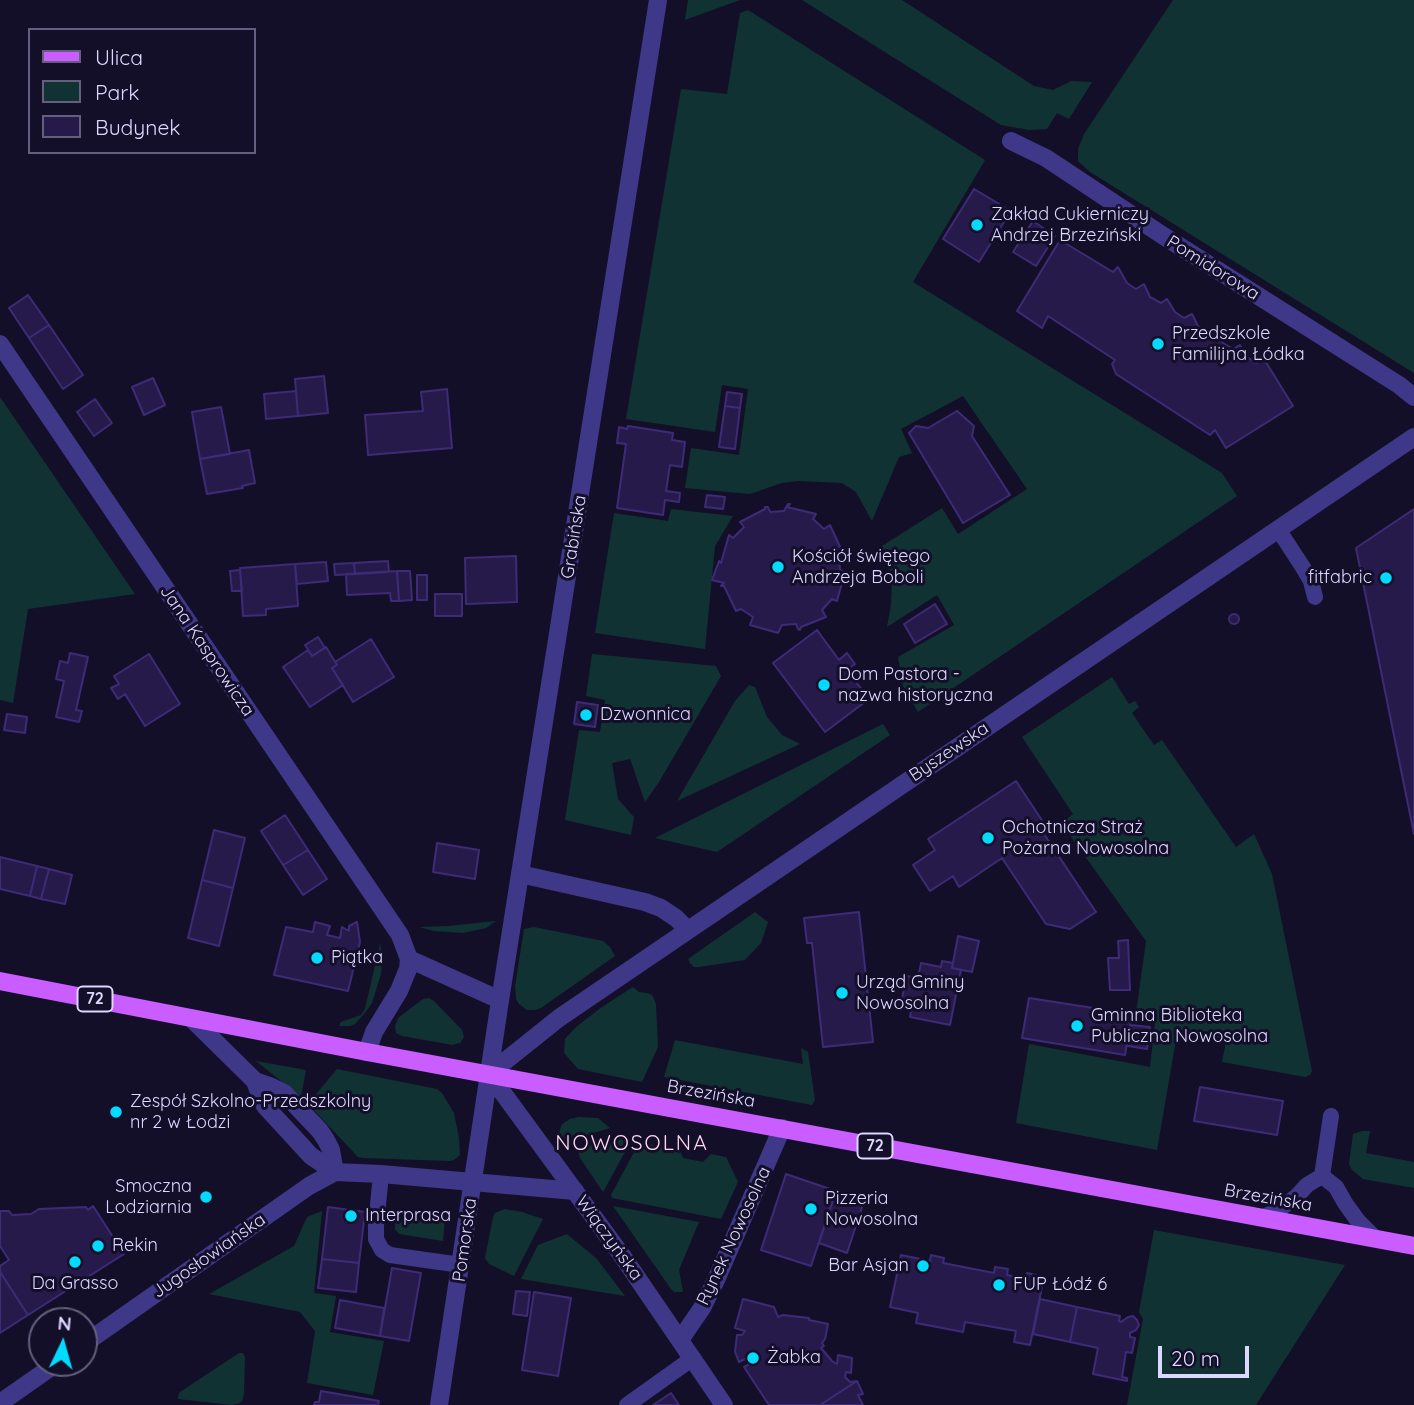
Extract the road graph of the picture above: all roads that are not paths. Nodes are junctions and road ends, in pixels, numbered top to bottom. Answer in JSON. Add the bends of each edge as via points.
{"nodes":[{"id":1,"x":658,"y":0,"type":"edge"},
{"id":2,"x":1011,"y":141,"type":"dead end"},
{"id":3,"x":0,"y":344,"type":"edge"},
{"id":4,"x":1414,"y":397,"type":"edge"},
{"id":5,"x":1414,"y":437,"type":"edge"},
{"id":6,"x":1278,"y":529,"type":"junction"},
{"id":7,"x":1315,"y":597,"type":"dead end"},
{"id":8,"x":520,"y":874,"type":"junction"},
{"id":9,"x":688,"y":930,"type":"junction"},
{"id":10,"x":410,"y":959,"type":"junction"},
{"id":11,"x":0,"y":981,"type":"edge"},
{"id":12,"x":500,"y":1000,"type":"junction"},
{"id":13,"x":191,"y":1018,"type":"junction"},
{"id":14,"x":367,"y":1052,"type":"junction"},
{"id":15,"x":489,"y":1074,"type":"junction"},
{"id":16,"x":1331,"y":1116,"type":"dead end"},
{"id":17,"x":782,"y":1128,"type":"junction"},
{"id":18,"x":335,"y":1172,"type":"junction"},
{"id":19,"x":381,"y":1174,"type":"junction"},
{"id":20,"x":1322,"y":1175,"type":"junction"},
{"id":21,"x":473,"y":1182,"type":"junction"},
{"id":22,"x":575,"y":1191,"type":"junction"},
{"id":23,"x":1262,"y":1218,"type":"junction"},
{"id":24,"x":1376,"y":1239,"type":"junction"},
{"id":25,"x":1414,"y":1246,"type":"edge"},
{"id":26,"x":461,"y":1265,"type":"junction"},
{"id":27,"x":98,"y":1334,"type":"edge"},
{"id":28,"x":680,"y":1340,"type":"junction"},
{"id":29,"x":693,"y":1358,"type":"junction"},
{"id":30,"x":40,"y":1377,"type":"edge"},
{"id":31,"x":10,"y":1401,"type":"edge"},
{"id":32,"x":439,"y":1405,"type":"edge"},
{"id":33,"x":626,"y":1405,"type":"edge"},
{"id":34,"x":724,"y":1405,"type":"edge"}],
"edges":[{"from":1,"to":8,"type":"street","name":"Grabińska"},
{"from":2,"to":4,"type":"street","name":"Pomidorowa","via":[[1046,158]]},
{"from":3,"to":10,"type":"street","name":"Jana Kasprowicza","via":[[400,935]]},
{"from":5,"to":6,"type":"street","name":"Byszewska"},
{"from":6,"to":7,"type":"lane","via":[[1311,581]]},
{"from":6,"to":9,"type":"street","name":"Byszewska"},
{"from":8,"to":9,"type":"street","via":[[645,902],[662,908]]},
{"from":8,"to":12,"type":"street","name":"Grabińska"},
{"from":9,"to":15,"type":"street","name":"Byszewska","via":[[559,1018]]},
{"from":10,"to":12,"type":"street"},
{"from":10,"to":14,"type":"street"},
{"from":11,"to":13,"type":"main road","name":"Brzezińska","number":"72"},
{"from":12,"to":15,"type":"street","name":"Grabińska"},
{"from":13,"to":14,"type":"main road","name":"Brzezińska","number":"72"},
{"from":13,"to":18,"type":"street","via":[[255,1081],[284,1093],[320,1131],[331,1150]]},
{"from":14,"to":15,"type":"main road","name":"Brzezińska","number":"72"},
{"from":15,"to":17,"type":"main road","name":"Brzezińska","number":"72"},
{"from":15,"to":21,"type":"street","name":"Pomorska"},
{"from":15,"to":22,"type":"street","name":"Wiączyńska"},
{"from":16,"to":20,"type":"lane"},
{"from":17,"to":23,"type":"main road","name":"Brzezińska","number":"72"},
{"from":17,"to":28,"type":"street","name":"Rynek Nowosolna","via":[[709,1294]]},
{"from":18,"to":19,"type":"street"},
{"from":18,"to":27,"type":"street","name":"Jugosłowiańska"},
{"from":19,"to":21,"type":"street"},
{"from":19,"to":26,"type":"lane","via":[[376,1239],[382,1250]]},
{"from":20,"to":23,"type":"lane"},
{"from":20,"to":24,"type":"lane"},
{"from":21,"to":22,"type":"street"},
{"from":21,"to":26,"type":"street","name":"Pomorska"},
{"from":22,"to":28,"type":"street","name":"Wiączyńska"},
{"from":23,"to":24,"type":"main road","name":"Brzezińska","number":"72"},
{"from":24,"to":25,"type":"main road","name":"Brzezińska","number":"72"},
{"from":26,"to":32,"type":"street","name":"Pomorska"},
{"from":28,"to":29,"type":"street","name":"Wiączyńska"},
{"from":29,"to":33,"type":"lane"},
{"from":29,"to":34,"type":"street","name":"Wiączyńska"},
{"from":30,"to":31,"type":"street"}]}
